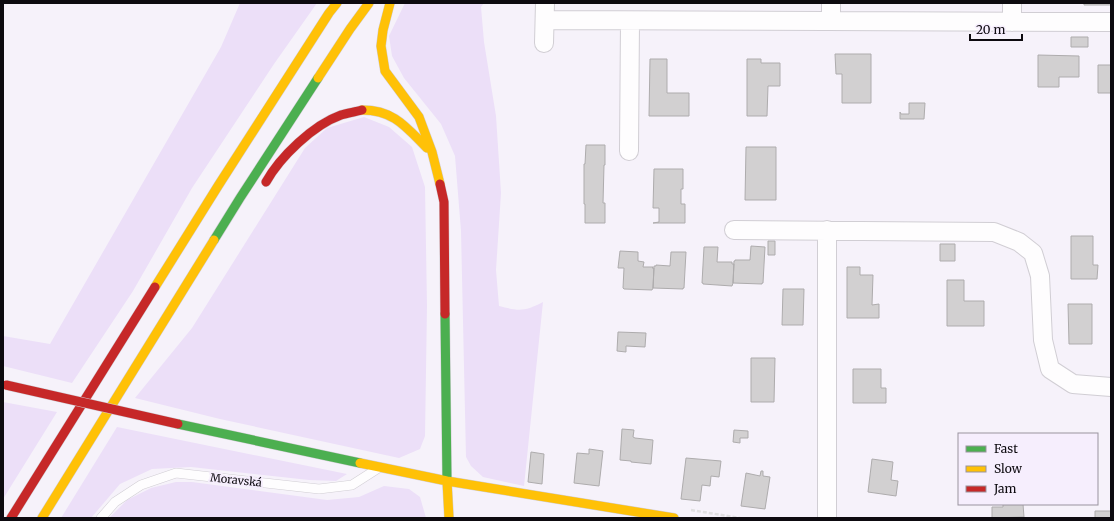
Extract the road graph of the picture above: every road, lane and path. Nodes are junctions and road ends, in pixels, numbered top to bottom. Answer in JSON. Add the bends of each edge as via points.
{"nodes":[{"id":1,"x":337,"y":3,"type":"edge"},
{"id":2,"x":369,"y":3,"type":"edge"},
{"id":3,"x":390,"y":3,"type":"edge"},
{"id":4,"x":831,"y":3,"type":"edge"},
{"id":5,"x":1012,"y":3,"type":"edge"},
{"id":6,"x":545,"y":12,"type":"edge"},
{"id":7,"x":630,"y":21,"type":"junction"},
{"id":8,"x":831,"y":21,"type":"junction"},
{"id":9,"x":1012,"y":22,"type":"junction"},
{"id":10,"x":1111,"y":22,"type":"edge"},
{"id":11,"x":544,"y":43,"type":"dead end"},
{"id":12,"x":629,"y":151,"type":"dead end"},
{"id":13,"x":432,"y":152,"type":"junction"},
{"id":14,"x":260,"y":191,"type":"dead end"},
{"id":15,"x":734,"y":230,"type":"dead end"},
{"id":16,"x":827,"y":230,"type":"junction"},
{"id":17,"x":162,"y":342,"type":"dead end"},
{"id":18,"x":129,"y":377,"type":"junction"},
{"id":19,"x":5,"y":385,"type":"edge"},
{"id":20,"x":1111,"y":387,"type":"edge"},
{"id":21,"x":380,"y":467,"type":"junction"},
{"id":22,"x":447,"y":481,"type":"junction"},
{"id":23,"x":586,"y":511,"type":"edge"},
{"id":24,"x":11,"y":518,"type":"edge"},
{"id":25,"x":42,"y":518,"type":"edge"},
{"id":26,"x":101,"y":518,"type":"edge"},
{"id":27,"x":448,"y":518,"type":"edge"},
{"id":28,"x":674,"y":518,"type":"edge"},
{"id":29,"x":827,"y":518,"type":"edge"}],
"edges":[{"from":1,"to":24,"type":"main road","via":[[218,186]]},
{"from":2,"to":18,"type":"main road","via":[[240,198]]},
{"from":3,"to":13,"type":"main road","via":[[381,46],[385,71],[419,117]]},
{"from":4,"to":8,"type":"street"},
{"from":5,"to":9,"type":"street"},
{"from":6,"to":7,"type":"street"},
{"from":6,"to":11,"type":"street"},
{"from":7,"to":8,"type":"street"},
{"from":7,"to":12,"type":"street"},
{"from":8,"to":9,"type":"street"},
{"from":9,"to":10,"type":"street"},
{"from":13,"to":14,"type":"main road","via":[[400,122],[384,113],[363,110],[341,115],[320,125],[295,146],[272,171]]},
{"from":13,"to":22,"type":"main road","via":[[444,202]]},
{"from":15,"to":16,"type":"street"},
{"from":16,"to":20,"type":"street","via":[[994,232],[1019,242],[1033,253],[1040,276],[1043,340],[1050,369],[1073,384]]},
{"from":16,"to":29,"type":"street"},
{"from":17,"to":18,"type":"main road"},
{"from":18,"to":25,"type":"main road"},
{"from":19,"to":21,"type":"main road","bridge":true},
{"from":21,"to":22,"type":"main road"},
{"from":21,"to":26,"type":"lane","name":"Moravská","via":[[352,485],[319,489],[176,473],[141,485],[115,502]]},
{"from":22,"to":23,"type":"main road"},
{"from":22,"to":27,"type":"main road"},
{"from":23,"to":28,"type":"main road"}]}
